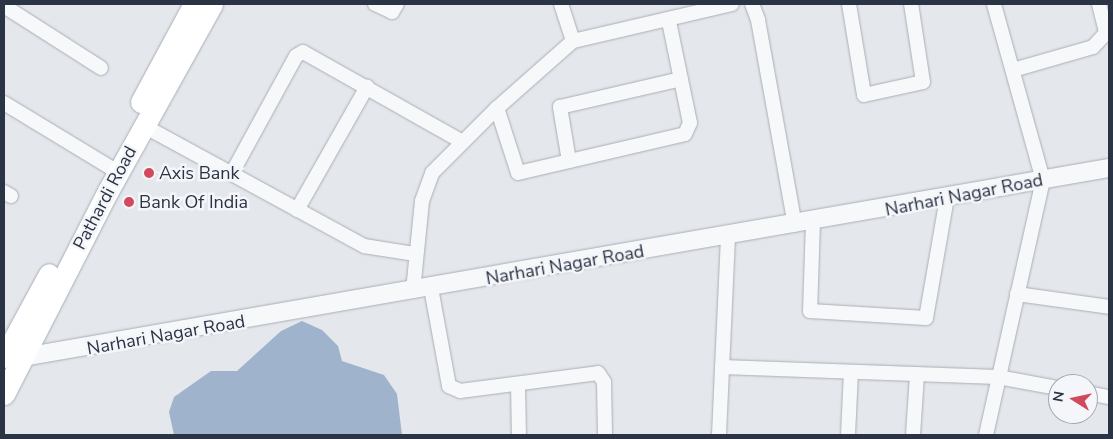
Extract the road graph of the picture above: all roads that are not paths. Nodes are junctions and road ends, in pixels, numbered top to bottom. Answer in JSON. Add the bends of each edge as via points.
{"nodes":[{"id":1,"x":194,"y":4,"type":"edge"},
{"id":2,"x":212,"y":4,"type":"edge"},
{"id":3,"x":375,"y":4,"type":"edge"},
{"id":4,"x":398,"y":4,"type":"edge"},
{"id":5,"x":561,"y":4,"type":"edge"},
{"id":6,"x":732,"y":4,"type":"edge"},
{"id":7,"x":752,"y":4,"type":"edge"},
{"id":8,"x":849,"y":4,"type":"edge"},
{"id":9,"x":911,"y":4,"type":"edge"},
{"id":10,"x":994,"y":4,"type":"edge"},
{"id":11,"x":1099,"y":4,"type":"edge"},
{"id":12,"x":4,"y":6,"type":"edge"},
{"id":13,"x":669,"y":22,"type":"junction"},
{"id":14,"x":1108,"y":32,"type":"edge"},
{"id":15,"x":573,"y":41,"type":"junction"},
{"id":16,"x":101,"y":68,"type":"dead end"},
{"id":17,"x":1013,"y":70,"type":"junction"},
{"id":18,"x":681,"y":79,"type":"junction"},
{"id":19,"x":367,"y":87,"type":"junction"},
{"id":20,"x":4,"y":103,"type":"edge"},
{"id":21,"x":497,"y":108,"type":"junction"},
{"id":22,"x":144,"y":126,"type":"junction"},
{"id":23,"x":461,"y":141,"type":"junction"},
{"id":24,"x":569,"y":162,"type":"junction"},
{"id":25,"x":1109,"y":168,"type":"edge"},
{"id":26,"x":113,"y":169,"type":"junction"},
{"id":27,"x":232,"y":173,"type":"junction"},
{"id":28,"x":1043,"y":180,"type":"junction"},
{"id":29,"x":947,"y":198,"type":"junction"},
{"id":30,"x":297,"y":210,"type":"junction"},
{"id":31,"x":813,"y":222,"type":"junction"},
{"id":32,"x":795,"y":226,"type":"junction"},
{"id":33,"x":728,"y":236,"type":"junction"},
{"id":34,"x":415,"y":254,"type":"junction"},
{"id":35,"x":431,"y":288,"type":"junction"},
{"id":36,"x":413,"y":292,"type":"junction"},
{"id":37,"x":1017,"y":294,"type":"junction"},
{"id":38,"x":1109,"y":307,"type":"edge"},
{"id":39,"x":9,"y":358,"type":"edge"},
{"id":40,"x":722,"y":367,"type":"junction"},
{"id":41,"x":851,"y":372,"type":"junction"},
{"id":42,"x":917,"y":374,"type":"junction"},
{"id":43,"x":998,"y":377,"type":"junction"},
{"id":44,"x":518,"y":384,"type":"junction"},
{"id":45,"x":1048,"y":386,"type":"edge"},
{"id":46,"x":4,"y":394,"type":"edge"},
{"id":47,"x":519,"y":435,"type":"edge"},
{"id":48,"x":605,"y":435,"type":"edge"},
{"id":49,"x":719,"y":435,"type":"edge"},
{"id":50,"x":848,"y":435,"type":"edge"},
{"id":51,"x":913,"y":435,"type":"edge"},
{"id":52,"x":986,"y":435,"type":"edge"}],
"edges":[{"from":1,"to":26,"type":"main road"},
{"from":2,"to":22,"type":"main road","name":"Pathardi Road"},
{"from":3,"to":4,"type":"street","via":[[392,12]]},
{"from":5,"to":15,"type":"street"},
{"from":6,"to":13,"type":"street"},
{"from":7,"to":32,"type":"street","via":[[758,20]]},
{"from":8,"to":9,"type":"street","via":[[864,94],[923,82]]},
{"from":10,"to":17,"type":"street"},
{"from":11,"to":14,"type":"street"},
{"from":12,"to":16,"type":"street"},
{"from":13,"to":15,"type":"street"},
{"from":13,"to":18,"type":"street"},
{"from":14,"to":17,"type":"street","via":[[1092,47]]},
{"from":15,"to":21,"type":"street"},
{"from":17,"to":28,"type":"street"},
{"from":18,"to":24,"type":"street","via":[[690,123],[685,134]]},
{"from":18,"to":24,"type":"street","via":[[560,107],[558,116]]},
{"from":19,"to":23,"type":"street"},
{"from":19,"to":27,"type":"street","via":[[299,53]]},
{"from":19,"to":30,"type":"street"},
{"from":20,"to":26,"type":"street"},
{"from":21,"to":23,"type":"street"},
{"from":21,"to":24,"type":"street","via":[[516,171]]},
{"from":22,"to":26,"type":"main road","name":"Pathardi Road"},
{"from":22,"to":27,"type":"street"},
{"from":23,"to":34,"type":"street","via":[[432,172],[426,188]]},
{"from":25,"to":28,"type":"street","name":"Narhari Nagar Road"},
{"from":26,"to":39,"type":"main road"},
{"from":27,"to":30,"type":"street"},
{"from":28,"to":29,"type":"street","name":"Narhari Nagar Road"},
{"from":28,"to":37,"type":"street"},
{"from":29,"to":31,"type":"street","name":"Narhari Nagar Road"},
{"from":29,"to":31,"type":"street","via":[[926,318],[810,311]]},
{"from":30,"to":34,"type":"street","via":[[364,246]]},
{"from":31,"to":32,"type":"street","name":"Narhari Nagar Road"},
{"from":32,"to":33,"type":"street","name":"Narhari Nagar Road"},
{"from":33,"to":35,"type":"street","name":"Narhari Nagar Road"},
{"from":33,"to":40,"type":"street"},
{"from":34,"to":36,"type":"street"},
{"from":35,"to":36,"type":"street","name":"Narhari Nagar Road"},
{"from":35,"to":44,"type":"street","via":[[449,386],[460,391]]},
{"from":36,"to":39,"type":"street","name":"Narhari Nagar Road"},
{"from":37,"to":38,"type":"street"},
{"from":37,"to":43,"type":"street"},
{"from":39,"to":46,"type":"main road"},
{"from":40,"to":41,"type":"street"},
{"from":40,"to":49,"type":"street"},
{"from":41,"to":42,"type":"street"},
{"from":41,"to":50,"type":"street"},
{"from":42,"to":43,"type":"street"},
{"from":42,"to":51,"type":"street"},
{"from":43,"to":45,"type":"street"},
{"from":43,"to":52,"type":"street"},
{"from":44,"to":47,"type":"street"},
{"from":44,"to":48,"type":"street","via":[[598,373],[604,382]]}]}
